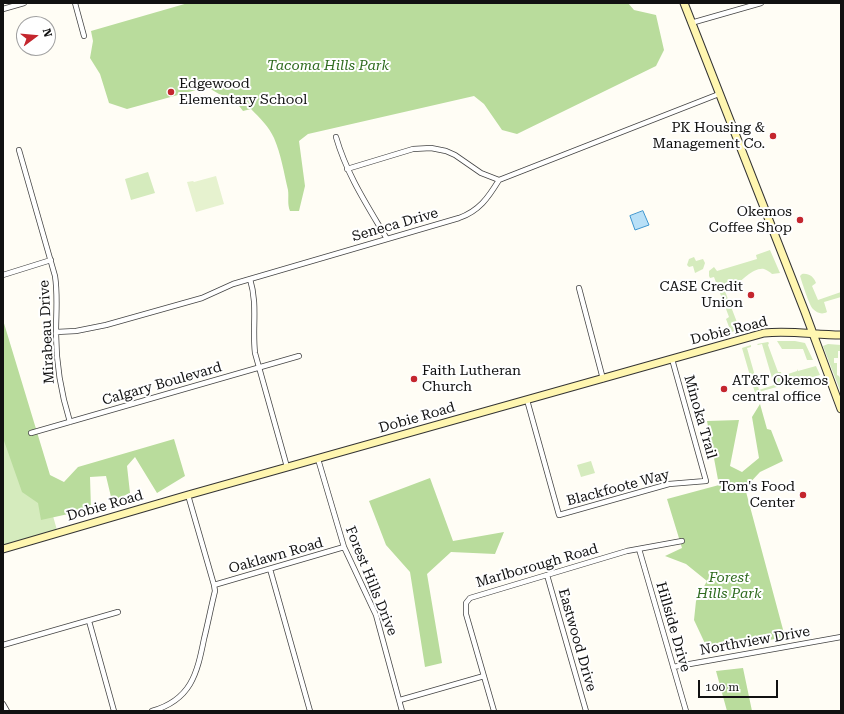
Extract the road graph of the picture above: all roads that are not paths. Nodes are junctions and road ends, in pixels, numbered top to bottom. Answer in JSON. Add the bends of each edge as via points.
{"nodes":[{"id":1,"x":24,"y":3,"type":"edge"},
{"id":2,"x":75,"y":3,"type":"edge"},
{"id":3,"x":684,"y":3,"type":"edge"},
{"id":4,"x":761,"y":3,"type":"edge"},
{"id":5,"x":3,"y":9,"type":"edge"},
{"id":6,"x":692,"y":23,"type":"junction"},
{"id":7,"x":84,"y":36,"type":"dead end"},
{"id":8,"x":719,"y":94,"type":"junction"},
{"id":9,"x":336,"y":137,"type":"dead end"},
{"id":10,"x":19,"y":150,"type":"dead end"},
{"id":11,"x":347,"y":169,"type":"junction"},
{"id":12,"x":499,"y":180,"type":"junction"},
{"id":13,"x":388,"y":239,"type":"junction"},
{"id":14,"x":51,"y":260,"type":"junction"},
{"id":15,"x":3,"y":275,"type":"edge"},
{"id":16,"x":250,"y":279,"type":"junction"},
{"id":17,"x":579,"y":288,"type":"dead end"},
{"id":18,"x":56,"y":332,"type":"junction"},
{"id":19,"x":813,"y":333,"type":"junction"},
{"id":20,"x":841,"y":335,"type":"edge"},
{"id":21,"x":299,"y":356,"type":"dead end"},
{"id":22,"x":672,"y":359,"type":"junction"},
{"id":23,"x":259,"y":368,"type":"junction"},
{"id":24,"x":603,"y":379,"type":"junction"},
{"id":25,"x":527,"y":400,"type":"junction"},
{"id":26,"x":841,"y":410,"type":"edge"},
{"id":27,"x":70,"y":422,"type":"junction"},
{"id":28,"x":31,"y":433,"type":"dead end"},
{"id":29,"x":318,"y":459,"type":"junction"},
{"id":30,"x":287,"y":467,"type":"junction"},
{"id":31,"x":706,"y":481,"type":"joint"},
{"id":32,"x":188,"y":495,"type":"junction"},
{"id":33,"x":682,"y":541,"type":"dead end"},
{"id":34,"x":344,"y":547,"type":"junction"},
{"id":35,"x":3,"y":549,"type":"edge"},
{"id":36,"x":639,"y":549,"type":"junction"},
{"id":37,"x":270,"y":569,"type":"junction"},
{"id":38,"x":547,"y":575,"type":"junction"},
{"id":39,"x":214,"y":585,"type":"junction"},
{"id":40,"x":118,"y":612,"type":"dead end"},
{"id":41,"x":89,"y":621,"type":"junction"},
{"id":42,"x":841,"y":637,"type":"edge"},
{"id":43,"x":3,"y":645,"type":"edge"},
{"id":44,"x":673,"y":667,"type":"junction"},
{"id":45,"x":484,"y":676,"type":"junction"},
{"id":46,"x":400,"y":700,"type":"junction"},
{"id":47,"x":3,"y":704,"type":"edge"},
{"id":48,"x":7,"y":711,"type":"edge"},
{"id":49,"x":114,"y":711,"type":"edge"},
{"id":50,"x":152,"y":711,"type":"edge"},
{"id":51,"x":310,"y":711,"type":"edge"},
{"id":52,"x":402,"y":711,"type":"edge"},
{"id":53,"x":494,"y":711,"type":"edge"},
{"id":54,"x":586,"y":711,"type":"edge"},
{"id":55,"x":686,"y":711,"type":"edge"}],
"edges":[{"from":1,"to":5,"type":"street"},
{"from":2,"to":7,"type":"street"},
{"from":3,"to":6,"type":"street"},
{"from":4,"to":6,"type":"street"},
{"from":6,"to":8,"type":"street"},
{"from":8,"to":12,"type":"street"},
{"from":8,"to":19,"type":"street"},
{"from":9,"to":11,"type":"street"},
{"from":10,"to":14,"type":"street","name":"Mirabeau Drive"},
{"from":11,"to":12,"type":"street","via":[[413,149],[431,148],[455,155],[481,173]]},
{"from":11,"to":13,"type":"street"},
{"from":12,"to":13,"type":"street","name":"Seneca Drive","via":[[484,202],[470,214]]},
{"from":13,"to":16,"type":"street","name":"Seneca Drive"},
{"from":14,"to":15,"type":"street"},
{"from":14,"to":18,"type":"street","name":"Mirabeau Drive","via":[[57,285]]},
{"from":16,"to":18,"type":"street","name":"Seneca Drive","via":[[202,298],[106,325]]},
{"from":16,"to":23,"type":"street","via":[[254,300],[255,353]]},
{"from":17,"to":24,"type":"street"},
{"from":18,"to":27,"type":"street","name":"Mirabeau Drive","via":[[59,377]]},
{"from":19,"to":20,"type":"street","name":"Dobie Road"},
{"from":19,"to":22,"type":"street","name":"Dobie Road","via":[[764,333]]},
{"from":19,"to":26,"type":"street"},
{"from":21,"to":23,"type":"street","name":"Calgary Boulevard"},
{"from":22,"to":24,"type":"street","name":"Dobie Road"},
{"from":22,"to":31,"type":"street","name":"Minoka Trail"},
{"from":23,"to":27,"type":"street","name":"Calgary Boulevard"},
{"from":23,"to":30,"type":"street"},
{"from":24,"to":25,"type":"street","name":"Dobie Road"},
{"from":25,"to":29,"type":"street","name":"Dobie Road"},
{"from":25,"to":31,"type":"street","name":"Blackfoote Way","via":[[559,515],[669,484]]},
{"from":27,"to":28,"type":"street","name":"Calgary Boulevard"},
{"from":29,"to":30,"type":"street","name":"Dobie Road"},
{"from":29,"to":34,"type":"street","name":"Forest Hills Drive"},
{"from":30,"to":32,"type":"street","name":"Dobie Road"},
{"from":32,"to":35,"type":"street","name":"Dobie Road"},
{"from":32,"to":39,"type":"street"},
{"from":33,"to":36,"type":"street","name":"Marlborough Road"},
{"from":34,"to":37,"type":"street","name":"Oaklawn Road"},
{"from":34,"to":46,"type":"street","name":"Forest Hills Drive","via":[[376,615]]},
{"from":36,"to":38,"type":"street","name":"Marlborough Road"},
{"from":36,"to":44,"type":"street","name":"Hillside Drive"},
{"from":37,"to":39,"type":"street","name":"Oaklawn Road"},
{"from":37,"to":51,"type":"street"},
{"from":38,"to":45,"type":"street","name":"Marlborough Road","via":[[473,596],[466,603],[466,614]]},
{"from":38,"to":54,"type":"street","name":"Eastwood Drive"},
{"from":39,"to":50,"type":"street","via":[[214,596],[197,671],[185,692],[167,706]]},
{"from":40,"to":41,"type":"street"},
{"from":41,"to":43,"type":"street"},
{"from":41,"to":49,"type":"street"},
{"from":42,"to":44,"type":"street","name":"Northview Drive"},
{"from":44,"to":55,"type":"street","name":"Hillside Drive"},
{"from":45,"to":46,"type":"street"},
{"from":45,"to":53,"type":"street"},
{"from":46,"to":52,"type":"street","name":"Forest Hills Drive"},
{"from":47,"to":48,"type":"street"}]}
